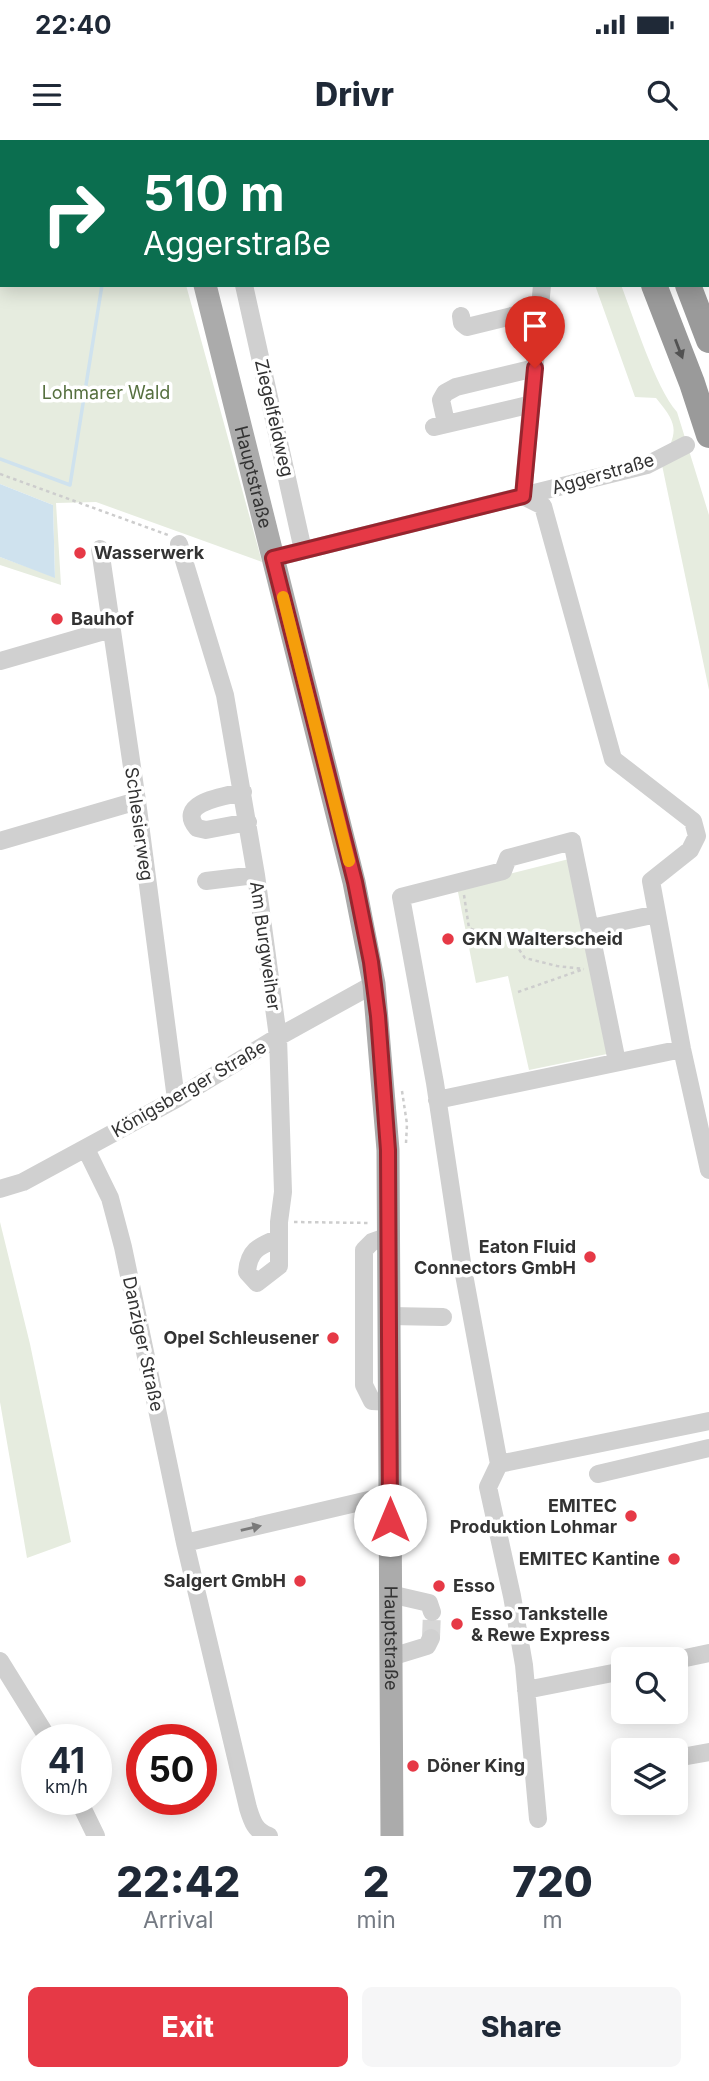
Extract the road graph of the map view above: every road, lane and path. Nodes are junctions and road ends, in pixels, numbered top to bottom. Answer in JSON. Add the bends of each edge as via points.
{"nodes":[{"id":1,"x":205,"y":287,"type":"edge"},
{"id":2,"x":250,"y":287,"type":"edge"},
{"id":3,"x":542,"y":287,"type":"edge"},
{"id":4,"x":655,"y":287,"type":"edge"},
{"id":5,"x":689,"y":287,"type":"edge"},
{"id":6,"x":540,"y":309,"type":"junction"},
{"id":7,"x":461,"y":316,"type":"dead end"},
{"id":8,"x":709,"y":340,"type":"edge"},
{"id":9,"x":535,"y":368,"type":"junction"},
{"id":10,"x":532,"y":404,"type":"junction"},
{"id":11,"x":698,"y":440,"type":"edge"},
{"id":12,"x":0,"y":474,"type":"edge"},
{"id":13,"x":523,"y":496,"type":"junction"},
{"id":14,"x":179,"y":544,"type":"joint"},
{"id":15,"x":100,"y":549,"type":"dead end"},
{"id":16,"x":303,"y":550,"type":"junction"},
{"id":17,"x":273,"y":558,"type":"junction"},
{"id":18,"x":111,"y":629,"type":"junction"},
{"id":19,"x":0,"y":661,"type":"edge"},
{"id":20,"x":243,"y":792,"type":"junction"},
{"id":21,"x":137,"y":802,"type":"junction"},
{"id":22,"x":248,"y":822,"type":"junction"},
{"id":23,"x":0,"y":841,"type":"edge"},
{"id":24,"x":256,"y":875,"type":"junction"},
{"id":25,"x":205,"y":881,"type":"dead end"},
{"id":26,"x":462,"y":881,"type":"junction"},
{"id":27,"x":657,"y":914,"type":"junction"},
{"id":28,"x":591,"y":928,"type":"junction"},
{"id":29,"x":591,"y":968,"type":"junction"},
{"id":30,"x":374,"y":984,"type":"junction"},
{"id":31,"x":518,"y":992,"type":"dead end"},
{"id":32,"x":278,"y":1037,"type":"junction"},
{"id":33,"x":682,"y":1049,"type":"junction"},
{"id":34,"x":617,"y":1062,"type":"junction"},
{"id":35,"x":176,"y":1099,"type":"junction"},
{"id":36,"x":438,"y":1100,"type":"junction"},
{"id":37,"x":86,"y":1149,"type":"junction"},
{"id":38,"x":709,"y":1170,"type":"edge"},
{"id":39,"x":0,"y":1189,"type":"edge"},
{"id":40,"x":389,"y":1229,"type":"junction"},
{"id":41,"x":279,"y":1230,"type":"joint"},
{"id":42,"x":390,"y":1316,"type":"junction"},
{"id":43,"x":443,"y":1317,"type":"dead end"},
{"id":44,"x":391,"y":1402,"type":"junction"},
{"id":45,"x":709,"y":1421,"type":"edge"},
{"id":46,"x":709,"y":1448,"type":"edge"},
{"id":47,"x":499,"y":1464,"type":"junction"},
{"id":48,"x":597,"y":1474,"type":"dead end"},
{"id":49,"x":390,"y":1495,"type":"junction"},
{"id":50,"x":185,"y":1544,"type":"junction"},
{"id":51,"x":390,"y":1594,"type":"junction"},
{"id":52,"x":432,"y":1612,"type":"dead end"},
{"id":53,"x":431,"y":1638,"type":"dead end"},
{"id":54,"x":709,"y":1653,"type":"edge"},
{"id":55,"x":391,"y":1657,"type":"junction"},
{"id":56,"x":688,"y":1657,"type":"edge"},
{"id":57,"x":0,"y":1661,"type":"edge"},
{"id":58,"x":611,"y":1673,"type":"edge"},
{"id":59,"x":526,"y":1690,"type":"junction"},
{"id":60,"x":40,"y":1724,"type":"edge"},
{"id":61,"x":709,"y":1752,"type":"edge"},
{"id":62,"x":688,"y":1756,"type":"edge"},
{"id":63,"x":86,"y":1815,"type":"edge"},
{"id":64,"x":538,"y":1819,"type":"dead end"},
{"id":65,"x":96,"y":1836,"type":"edge"},
{"id":66,"x":269,"y":1836,"type":"edge"},
{"id":67,"x":392,"y":1836,"type":"edge"}],
"edges":[{"from":1,"to":17,"type":"main road","name":"Hauptstraße"},
{"from":2,"to":16,"type":"street","name":"Ziegelfeldweg"},
{"from":3,"to":6,"type":"street"},
{"from":4,"to":11,"type":"highway","one_way":true,"via":[[692,383]]},
{"from":5,"to":8,"type":"highway"},
{"from":6,"to":7,"type":"street","via":[[467,327]]},
{"from":6,"to":9,"type":"street"},
{"from":9,"to":10,"type":"street"},
{"from":9,"to":10,"type":"street","via":[[456,387],[440,400],[439,422]]},
{"from":10,"to":13,"type":"street"},
{"from":11,"to":13,"type":"street","name":"Aggerstraße","via":[[647,465]]},
{"from":12,"to":14,"type":"path","via":[[161,531]]},
{"from":13,"to":16,"type":"street","name":"Aggerstraße"},
{"from":13,"to":27,"type":"street","via":[[543,506],[613,759],[692,821],[697,836],[690,850],[651,881]]},
{"from":14,"to":20,"type":"street","name":"Am Burgweiher","via":[[225,695]]},
{"from":15,"to":18,"type":"street","name":"Schlesierweg"},
{"from":16,"to":17,"type":"street","name":"Aggerstraße"},
{"from":17,"to":30,"type":"main road","name":"Hauptstraße","via":[[355,882]]},
{"from":18,"to":19,"type":"street"},
{"from":18,"to":21,"type":"street","name":"Schlesierweg"},
{"from":20,"to":22,"type":"street","name":"Am Burgweiher"},
{"from":20,"to":22,"type":"street","via":[[195,806],[191,822],[206,830]]},
{"from":21,"to":23,"type":"street"},
{"from":21,"to":35,"type":"street","name":"Schlesierweg"},
{"from":22,"to":24,"type":"street","name":"Am Burgweiher"},
{"from":24,"to":25,"type":"street"},
{"from":24,"to":32,"type":"street","name":"Am Burgweiher"},
{"from":26,"to":28,"type":"street","via":[[503,871],[508,858],[572,841]]},
{"from":26,"to":29,"type":"path","via":[[469,928],[511,938],[525,958]]},
{"from":26,"to":36,"type":"street","via":[[401,897]]},
{"from":27,"to":28,"type":"street"},
{"from":27,"to":33,"type":"street"},
{"from":28,"to":29,"type":"street"},
{"from":29,"to":31,"type":"path"},
{"from":29,"to":34,"type":"street"},
{"from":30,"to":32,"type":"street","name":"Königsberger Straße"},
{"from":30,"to":40,"type":"main road","name":"Hauptstraße","via":[[387,1122]]},
{"from":32,"to":35,"type":"street","name":"Königsberger Straße"},
{"from":32,"to":41,"type":"street","name":"Am Burgweiher","via":[[283,1192]]},
{"from":33,"to":34,"type":"street"},
{"from":33,"to":38,"type":"street"},
{"from":34,"to":36,"type":"street"},
{"from":35,"to":37,"type":"street","name":"Königsberger Straße"},
{"from":36,"to":47,"type":"street"},
{"from":37,"to":39,"type":"street","name":"Königsberger Straße"},
{"from":37,"to":50,"type":"street","name":"Danziger Straße","via":[[110,1198],[123,1247]]},
{"from":40,"to":41,"type":"path"},
{"from":40,"to":42,"type":"main road","name":"Hauptstraße"},
{"from":40,"to":44,"type":"street","via":[[364,1250],[364,1385],[372,1401]]},
{"from":42,"to":43,"type":"street"},
{"from":42,"to":44,"type":"main road","name":"Hauptstraße"},
{"from":44,"to":49,"type":"main road","name":"Hauptstraße"},
{"from":45,"to":47,"type":"street"},
{"from":46,"to":48,"type":"street"},
{"from":47,"to":59,"type":"street","via":[[488,1486],[513,1596]]},
{"from":50,"to":49,"type":"street","one_way":true},
{"from":49,"to":51,"type":"main road","name":"Hauptstraße"},
{"from":50,"to":66,"type":"street","name":"Danziger Straße","via":[[248,1808],[260,1833]]},
{"from":51,"to":52,"type":"street","via":[[429,1603]]},
{"from":51,"to":55,"type":"main road","name":"Hauptstraße"},
{"from":53,"to":55,"type":"street","via":[[427,1646]]},
{"from":54,"to":56,"type":"street"},
{"from":55,"to":67,"type":"main road","name":"Hauptstraße"},
{"from":57,"to":60,"type":"street"},
{"from":58,"to":59,"type":"street"},
{"from":59,"to":64,"type":"street"},
{"from":61,"to":62,"type":"street"},
{"from":63,"to":65,"type":"street"}]}
